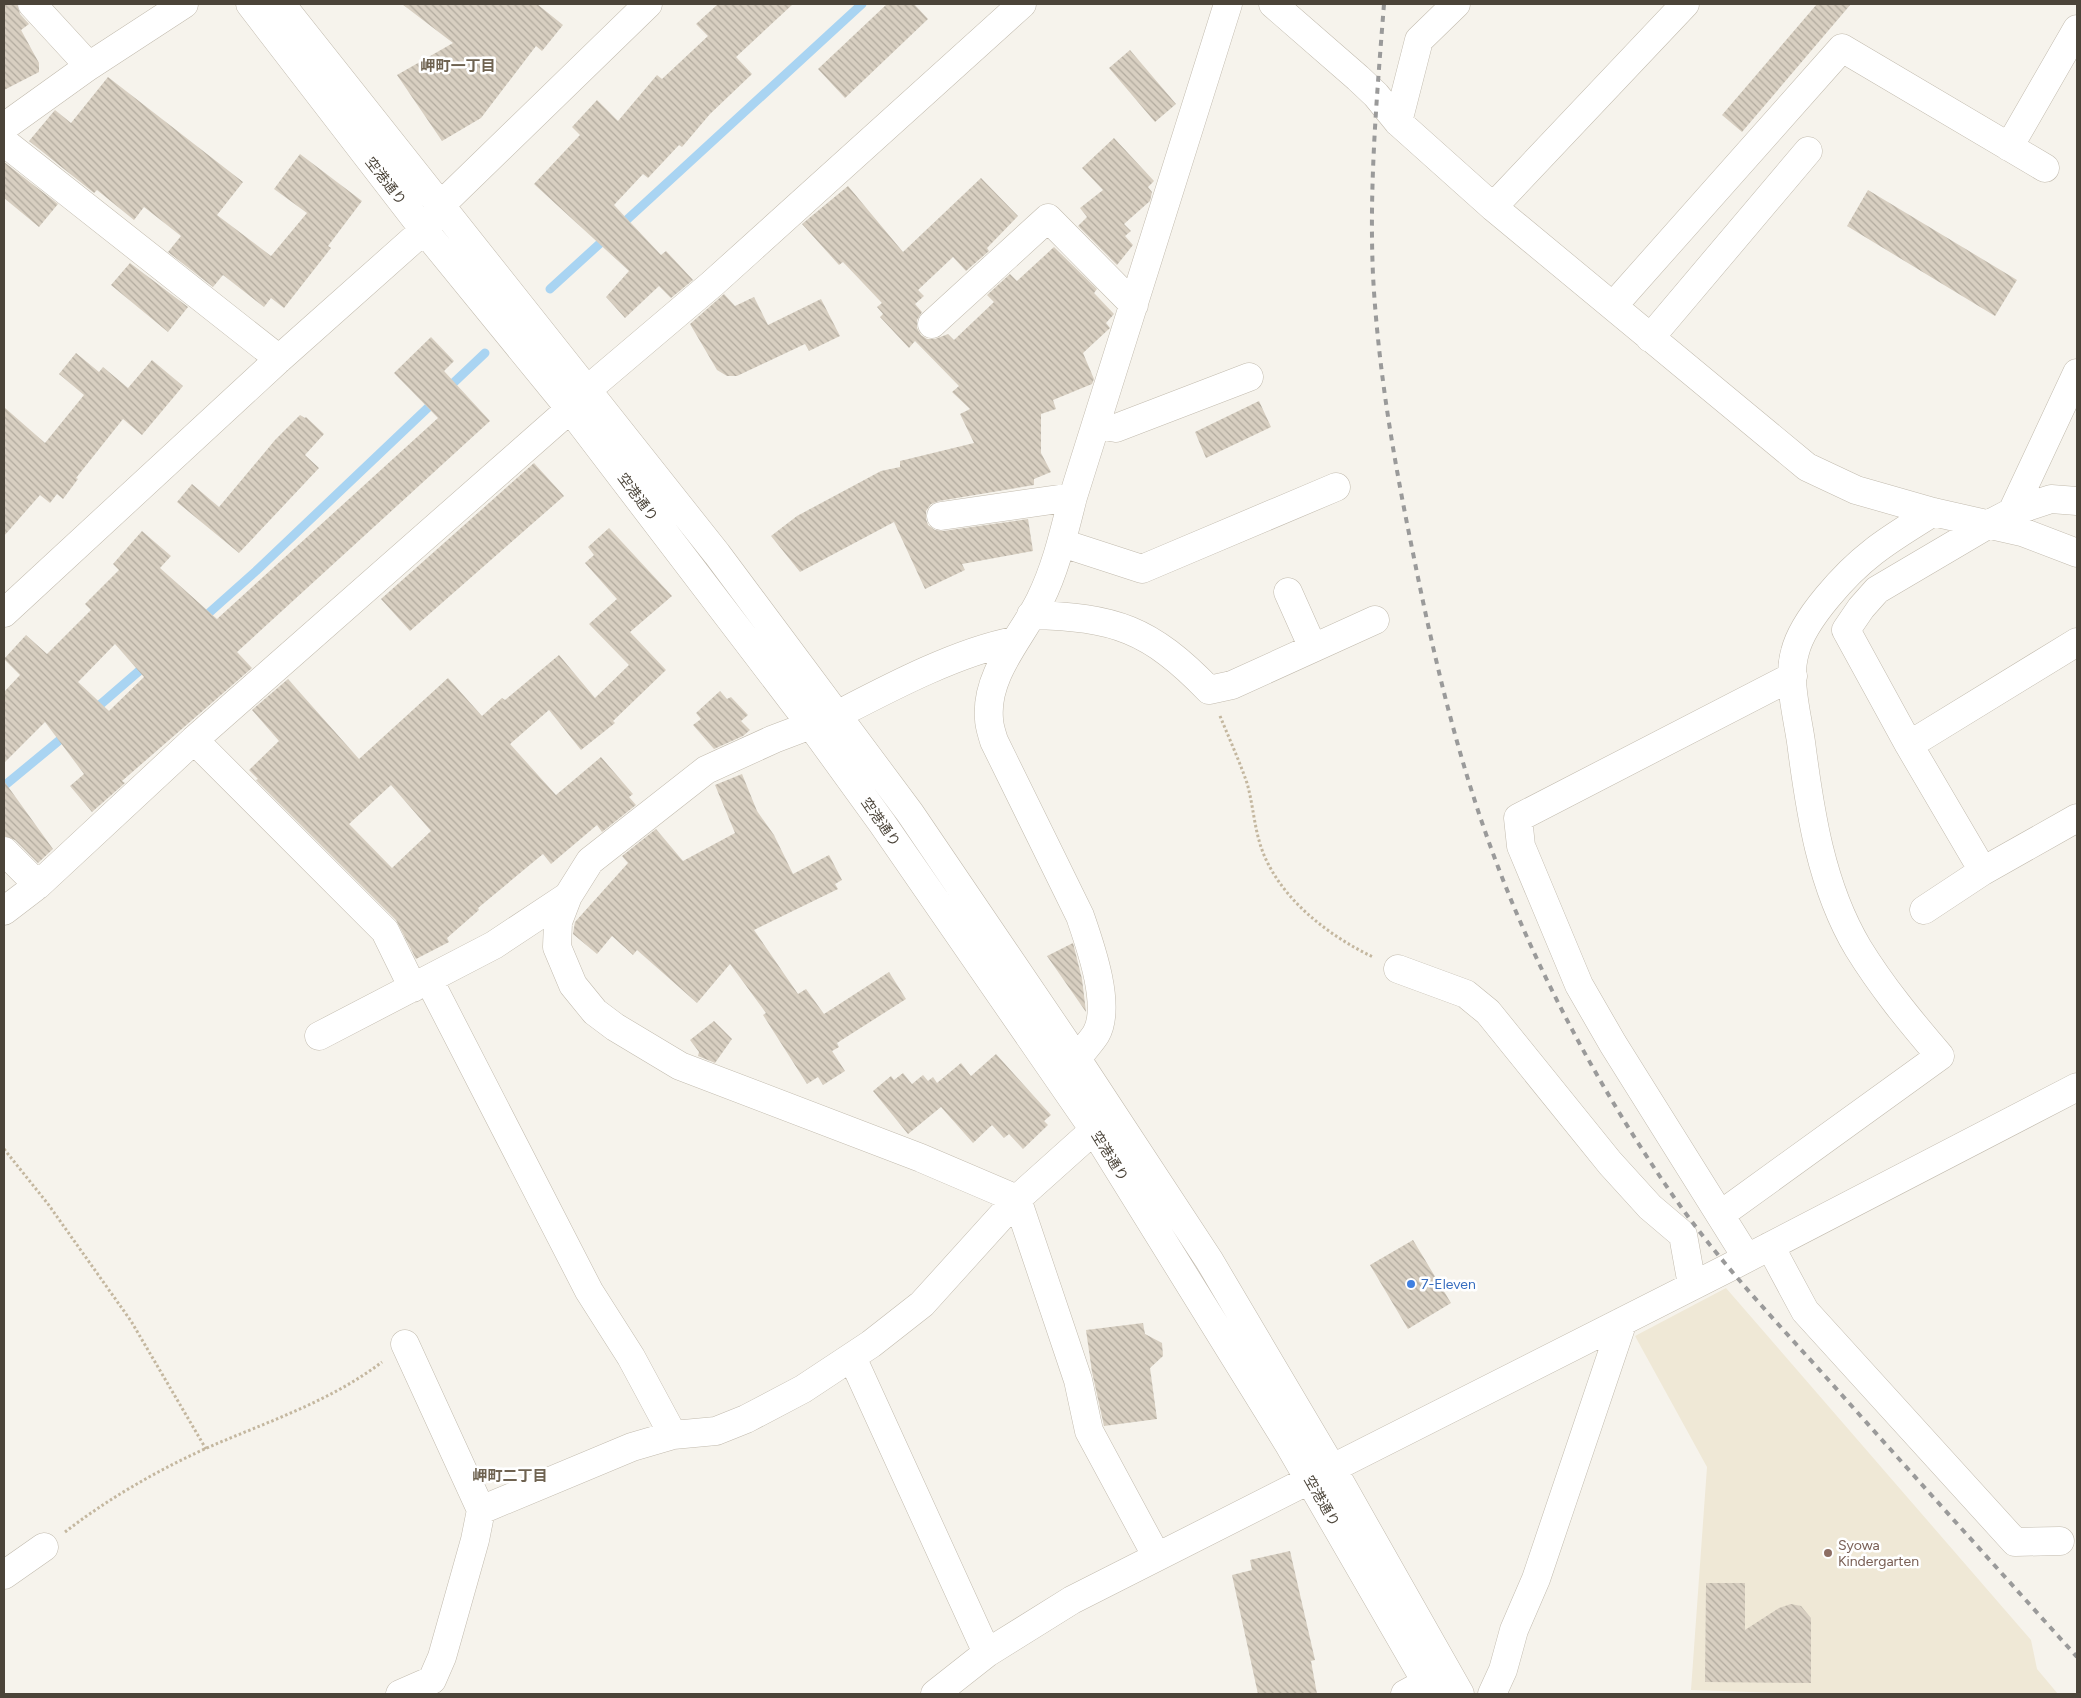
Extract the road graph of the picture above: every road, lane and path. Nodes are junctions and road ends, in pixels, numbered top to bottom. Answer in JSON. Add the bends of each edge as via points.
{"nodes":[{"id":1,"x":32,"y":4,"type":"edge"},
{"id":2,"x":184,"y":4,"type":"edge"},
{"id":3,"x":250,"y":4,"type":"edge"},
{"id":4,"x":281,"y":4,"type":"edge"},
{"id":5,"x":648,"y":4,"type":"edge"},
{"id":6,"x":1022,"y":4,"type":"edge"},
{"id":7,"x":1228,"y":4,"type":"edge"},
{"id":8,"x":1273,"y":4,"type":"edge"},
{"id":9,"x":1456,"y":4,"type":"edge"},
{"id":10,"x":1685,"y":4,"type":"edge"},
{"id":11,"x":2077,"y":29,"type":"edge"},
{"id":12,"x":89,"y":66,"type":"junction"},
{"id":13,"x":1398,"y":122,"type":"junction"},
{"id":14,"x":4,"y":127,"type":"edge"},
{"id":15,"x":4,"y":142,"type":"edge"},
{"id":16,"x":2008,"y":147,"type":"junction"},
{"id":17,"x":1808,"y":151,"type":"dead end"},
{"id":18,"x":2045,"y":168,"type":"dead end"},
{"id":19,"x":441,"y":205,"type":"junction"},
{"id":20,"x":1493,"y":208,"type":"junction"},
{"id":21,"x":424,"y":230,"type":"junction"},
{"id":22,"x":1134,"y":305,"type":"junction"},
{"id":23,"x":1613,"y":306,"type":"junction"},
{"id":24,"x":932,"y":324,"type":"dead end"},
{"id":25,"x":1650,"y":338,"type":"junction"},
{"id":26,"x":279,"y":359,"type":"junction"},
{"id":27,"x":2077,"y":373,"type":"edge"},
{"id":28,"x":1249,"y":377,"type":"dead end"},
{"id":29,"x":579,"y":399,"type":"junction"},
{"id":30,"x":1097,"y":425,"type":"junction"},
{"id":31,"x":1336,"y":487,"type":"dead end"},
{"id":32,"x":1073,"y":498,"type":"junction"},
{"id":33,"x":2077,"y":501,"type":"edge"},
{"id":34,"x":1933,"y":512,"type":"junction"},
{"id":35,"x":941,"y":516,"type":"dead end"},
{"id":36,"x":2001,"y":518,"type":"junction"},
{"id":37,"x":1062,"y":543,"type":"junction"},
{"id":38,"x":2077,"y":553,"type":"edge"},
{"id":39,"x":1288,"y":592,"type":"dead end"},
{"id":40,"x":4,"y":613,"type":"edge"},
{"id":41,"x":1031,"y":615,"type":"junction"},
{"id":42,"x":1375,"y":620,"type":"dead end"},
{"id":43,"x":1014,"y":641,"type":"junction"},
{"id":44,"x":2077,"y":642,"type":"edge"},
{"id":45,"x":1313,"y":648,"type":"junction"},
{"id":46,"x":1792,"y":676,"type":"junction"},
{"id":47,"x":1209,"y":690,"type":"junction"},
{"id":48,"x":837,"y":714,"type":"junction"},
{"id":49,"x":811,"y":725,"type":"junction"},
{"id":50,"x":194,"y":740,"type":"junction"},
{"id":51,"x":1909,"y":745,"type":"junction"},
{"id":52,"x":2077,"y":818,"type":"edge"},
{"id":53,"x":4,"y":851,"type":"edge"},
{"id":54,"x":1983,"y":871,"type":"junction"},
{"id":55,"x":38,"y":885,"type":"junction"},
{"id":56,"x":568,"y":896,"type":"junction"},
{"id":57,"x":1924,"y":910,"type":"dead end"},
{"id":58,"x":4,"y":911,"type":"edge"},
{"id":59,"x":1398,"y":969,"type":"joint"},
{"id":60,"x":421,"y":984,"type":"junction"},
{"id":61,"x":319,"y":1036,"type":"dead end"},
{"id":62,"x":1077,"y":1059,"type":"junction"},
{"id":63,"x":2077,"y":1087,"type":"edge"},
{"id":64,"x":1094,"y":1130,"type":"junction"},
{"id":65,"x":4,"y":1149,"type":"edge"},
{"id":66,"x":1017,"y":1199,"type":"junction"},
{"id":67,"x":1720,"y":1215,"type":"junction"},
{"id":68,"x":1759,"y":1252,"type":"junction"},
{"id":69,"x":1692,"y":1285,"type":"junction"},
{"id":70,"x":1623,"y":1321,"type":"junction"},
{"id":71,"x":406,"y":1344,"type":"joint"},
{"id":72,"x":852,"y":1356,"type":"junction"},
{"id":73,"x":673,"y":1435,"type":"junction"},
{"id":74,"x":206,"y":1449,"type":"junction"},
{"id":75,"x":1321,"y":1474,"type":"junction"},
{"id":76,"x":481,"y":1510,"type":"junction"},
{"id":77,"x":2060,"y":1541,"type":"dead end"},
{"id":78,"x":44,"y":1547,"type":"joint"},
{"id":79,"x":1157,"y":1557,"type":"junction"},
{"id":80,"x":4,"y":1575,"type":"edge"},
{"id":81,"x":988,"y":1653,"type":"junction"},
{"id":82,"x":434,"y":1687,"type":"edge"},
{"id":83,"x":1422,"y":1690,"type":"edge"},
{"id":84,"x":400,"y":1694,"type":"edge"},
{"id":85,"x":937,"y":1694,"type":"edge"},
{"id":86,"x":1460,"y":1694,"type":"edge"},
{"id":87,"x":1492,"y":1694,"type":"edge"}],
"edges":[{"from":1,"to":12,"type":"street"},
{"from":2,"to":12,"type":"street"},
{"from":3,"to":21,"type":"street","name":"空港通り"},
{"from":4,"to":19,"type":"street","name":"空港通り"},
{"from":5,"to":19,"type":"street"},
{"from":6,"to":29,"type":"street","via":[[712,284]]},
{"from":7,"to":22,"type":"street"},
{"from":8,"to":13,"type":"street","via":[[1364,84]]},
{"from":9,"to":13,"type":"street","via":[[1419,40]]},
{"from":10,"to":20,"type":"street"},
{"from":11,"to":16,"type":"street"},
{"from":12,"to":14,"type":"street"},
{"from":13,"to":20,"type":"street"},
{"from":15,"to":26,"type":"street"},
{"from":16,"to":18,"type":"street"},
{"from":16,"to":23,"type":"street","via":[[1842,48]]},
{"from":17,"to":25,"type":"street"},
{"from":19,"to":21,"type":"street"},
{"from":19,"to":29,"type":"street","name":"空港通り"},
{"from":20,"to":23,"type":"street"},
{"from":21,"to":26,"type":"street"},
{"from":21,"to":29,"type":"street","name":"空港通り"},
{"from":22,"to":24,"type":"street","via":[[1048,218]]},
{"from":22,"to":30,"type":"street"},
{"from":23,"to":25,"type":"street"},
{"from":25,"to":34,"type":"street","via":[[1807,467],[1856,490]]},
{"from":26,"to":40,"type":"street"},
{"from":27,"to":36,"type":"street"},
{"from":28,"to":30,"type":"street","via":[[1116,428]]},
{"from":29,"to":48,"type":"street","name":"空港通り","via":[[717,554]]},
{"from":29,"to":49,"type":"street","name":"空港通り"},
{"from":29,"to":50,"type":"street"},
{"from":30,"to":32,"type":"street"},
{"from":31,"to":37,"type":"street","via":[[1142,569]]},
{"from":32,"to":35,"type":"street"},
{"from":32,"to":37,"type":"street"},
{"from":33,"to":36,"type":"street","via":[[2051,499]]},
{"from":34,"to":36,"type":"street"},
{"from":34,"to":46,"type":"street","via":[[1872,552],[1827,598],[1804,629],[1794,652]]},
{"from":36,"to":38,"type":"street","via":[[2022,532]]},
{"from":36,"to":51,"type":"street","via":[[1877,590],[1846,630]]},
{"from":37,"to":41,"type":"street"},
{"from":39,"to":45,"type":"street"},
{"from":41,"to":43,"type":"street"},
{"from":41,"to":47,"type":"street","via":[[1097,620],[1142,634],[1185,665]]},
{"from":42,"to":45,"type":"street"},
{"from":43,"to":48,"type":"street","via":[[992,645]]},
{"from":43,"to":62,"type":"street","via":[[993,687],[988,718],[1007,770],[1089,940],[1102,1013],[1096,1033]]},
{"from":44,"to":51,"type":"street"},
{"from":45,"to":47,"type":"street","via":[[1232,685]]},
{"from":46,"to":67,"type":"street","via":[[1808,798],[1820,855],[1837,902],[1857,946],[1889,995],[1940,1056]]},
{"from":46,"to":67,"type":"street","via":[[1518,818],[1521,846],[1580,985]]},
{"from":47,"to":59,"type":"path","via":[[1246,783],[1261,847],[1282,886],[1311,917],[1351,947]]},
{"from":48,"to":62,"type":"street","name":"空港通り","via":[[910,813]]},
{"from":49,"to":56,"type":"street","via":[[706,770],[590,861]]},
{"from":49,"to":64,"type":"street","name":"空港通り"},
{"from":50,"to":55,"type":"street"},
{"from":50,"to":60,"type":"street","via":[[385,931]]},
{"from":51,"to":54,"type":"street"},
{"from":52,"to":54,"type":"street"},
{"from":53,"to":55,"type":"street"},
{"from":54,"to":57,"type":"street"},
{"from":55,"to":58,"type":"street"},
{"from":56,"to":60,"type":"street","via":[[494,945]]},
{"from":56,"to":66,"type":"street","via":[[558,922],[557,946],[573,985],[595,1012],[615,1027],[680,1066],[921,1158]]},
{"from":59,"to":69,"type":"street","via":[[1466,994],[1488,1012],[1610,1162],[1650,1207],[1683,1235]]},
{"from":60,"to":61,"type":"street"},
{"from":60,"to":73,"type":"street","via":[[588,1290],[632,1357]]},
{"from":62,"to":75,"type":"street","name":"空港通り","via":[[1208,1260]]},
{"from":63,"to":68,"type":"street"},
{"from":64,"to":66,"type":"street"},
{"from":64,"to":75,"type":"street","name":"空港通り"},
{"from":65,"to":74,"type":"path","via":[[48,1204],[131,1321]]},
{"from":66,"to":72,"type":"street","via":[[922,1304]]},
{"from":66,"to":79,"type":"street","via":[[1078,1380],[1089,1431]]},
{"from":67,"to":68,"type":"street"},
{"from":68,"to":69,"type":"street"},
{"from":68,"to":77,"type":"street","via":[[1805,1311],[2015,1542]]},
{"from":69,"to":70,"type":"street"},
{"from":70,"to":75,"type":"street"},
{"from":70,"to":87,"type":"street","via":[[1536,1579]]},
{"from":71,"to":74,"type":"path","via":[[370,1371],[328,1395]]},
{"from":71,"to":76,"type":"street"},
{"from":72,"to":73,"type":"street","via":[[803,1389],[746,1419],[716,1431]]},
{"from":72,"to":81,"type":"street"},
{"from":73,"to":76,"type":"street","via":[[632,1447]]},
{"from":74,"to":78,"type":"path","via":[[130,1487]]},
{"from":75,"to":79,"type":"street"},
{"from":75,"to":83,"type":"street","name":"空港通り"},
{"from":75,"to":86,"type":"street","name":"空港通り"},
{"from":76,"to":82,"type":"street"},
{"from":78,"to":80,"type":"street"},
{"from":79,"to":81,"type":"street","via":[[1072,1600]]},
{"from":81,"to":85,"type":"street"},
{"from":82,"to":84,"type":"street"}]}
